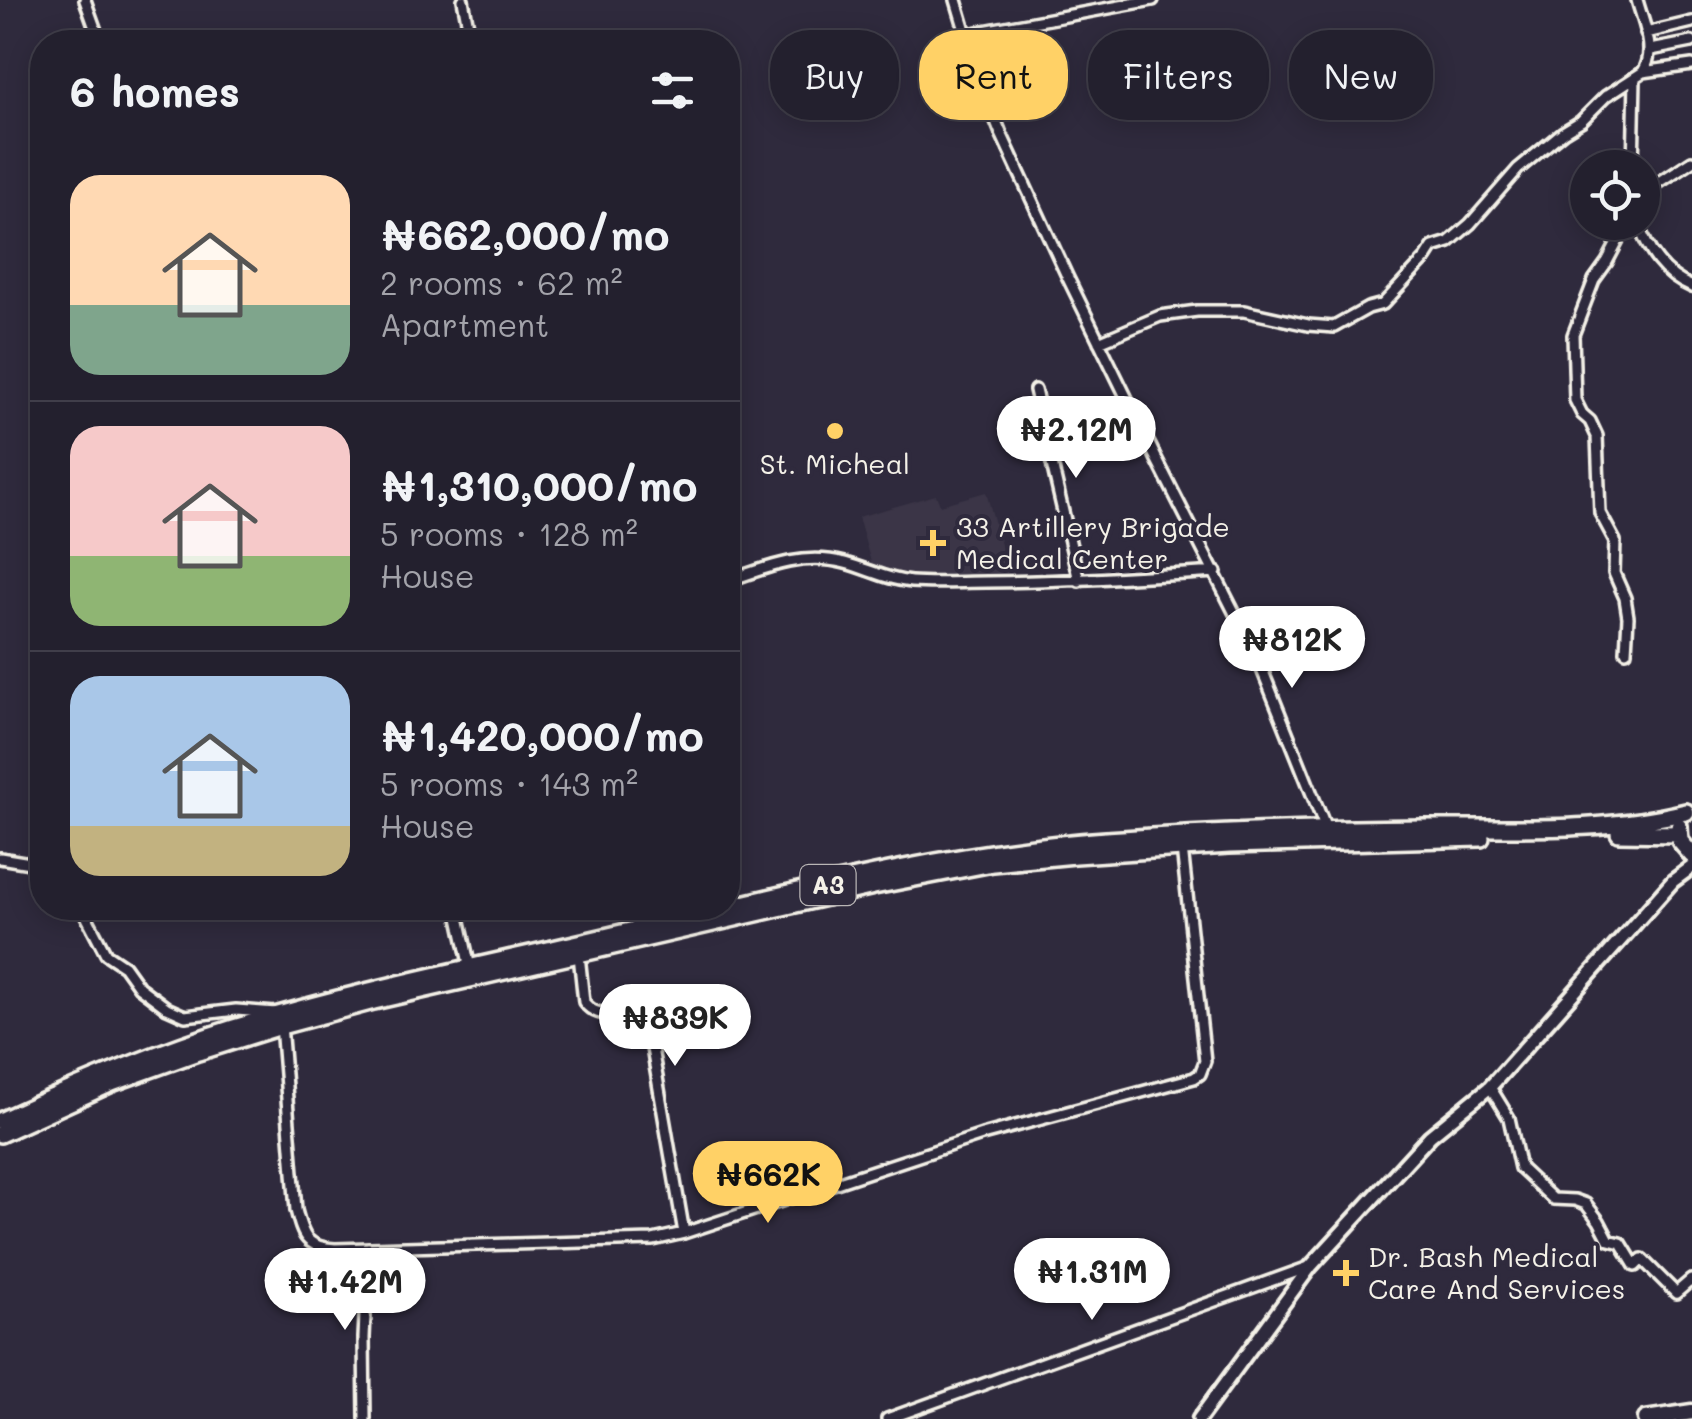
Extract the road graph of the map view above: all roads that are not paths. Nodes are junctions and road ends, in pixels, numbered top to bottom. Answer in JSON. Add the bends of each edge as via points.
{"nodes":[{"id":1,"x":84,"y":0,"type":"edge"},
{"id":2,"x":463,"y":0,"type":"edge"},
{"id":3,"x":956,"y":0,"type":"edge"},
{"id":4,"x":1154,"y":0,"type":"edge"},
{"id":5,"x":1637,"y":0,"type":"edge"},
{"id":6,"x":1692,"y":22,"type":"edge"},
{"id":7,"x":95,"y":30,"type":"edge"},
{"id":8,"x":469,"y":30,"type":"edge"},
{"id":9,"x":965,"y":30,"type":"edge"},
{"id":10,"x":988,"y":30,"type":"edge"},
{"id":11,"x":1646,"y":33,"type":"junction"},
{"id":12,"x":1692,"y":42,"type":"edge"},
{"id":13,"x":1650,"y":50,"type":"junction"},
{"id":14,"x":1692,"y":65,"type":"edge"},
{"id":15,"x":1639,"y":75,"type":"junction"},
{"id":16,"x":996,"y":120,"type":"edge"},
{"id":17,"x":1634,"y":150,"type":"edge"},
{"id":18,"x":1692,"y":161,"type":"edge"},
{"id":19,"x":1660,"y":182,"type":"edge"},
{"id":20,"x":1619,"y":240,"type":"edge"},
{"id":21,"x":1646,"y":240,"type":"edge"},
{"id":22,"x":1692,"y":287,"type":"edge"},
{"id":23,"x":1099,"y":342,"type":"junction"},
{"id":24,"x":1035,"y":390,"type":"dead end"},
{"id":25,"x":1216,"y":572,"type":"junction"},
{"id":26,"x":740,"y":577,"type":"edge"},
{"id":27,"x":1080,"y":581,"type":"junction"},
{"id":28,"x":1626,"y":651,"type":"dead end"},
{"id":29,"x":1689,"y":810,"type":"edge"},
{"id":30,"x":1326,"y":829,"type":"junction"},
{"id":31,"x":1181,"y":841,"type":"junction"},
{"id":32,"x":1684,"y":845,"type":"edge"},
{"id":33,"x":0,"y":858,"type":"edge"},
{"id":34,"x":30,"y":863,"type":"edge"},
{"id":35,"x":1692,"y":867,"type":"edge"},
{"id":36,"x":1674,"y":881,"type":"junction"},
{"id":37,"x":740,"y":911,"type":"edge"},
{"id":38,"x":88,"y":920,"type":"edge"},
{"id":39,"x":459,"y":920,"type":"edge"},
{"id":40,"x":704,"y":920,"type":"edge"},
{"id":41,"x":627,"y":938,"type":"junction"},
{"id":42,"x":578,"y":955,"type":"junction"},
{"id":43,"x":470,"y":973,"type":"junction"},
{"id":44,"x":228,"y":1011,"type":"junction"},
{"id":45,"x":281,"y":1020,"type":"junction"},
{"id":46,"x":245,"y":1025,"type":"junction"},
{"id":47,"x":1490,"y":1087,"type":"junction"},
{"id":48,"x":2,"y":1127,"type":"edge"},
{"id":49,"x":684,"y":1233,"type":"junction"},
{"id":50,"x":368,"y":1248,"type":"junction"},
{"id":51,"x":1311,"y":1266,"type":"junction"},
{"id":52,"x":1692,"y":1282,"type":"edge"},
{"id":53,"x":1692,"y":1412,"type":"edge"},
{"id":54,"x":364,"y":1419,"type":"edge"},
{"id":55,"x":887,"y":1419,"type":"edge"},
{"id":56,"x":1199,"y":1419,"type":"edge"},
{"id":57,"x":1646,"y":1419,"type":"edge"}],
"edges":[{"from":1,"to":7,"type":"street"},
{"from":2,"to":8,"type":"street"},
{"from":3,"to":9,"type":"street"},
{"from":4,"to":10,"type":"street"},
{"from":5,"to":11,"type":"street"},
{"from":6,"to":11,"type":"street"},
{"from":11,"to":13,"type":"street"},
{"from":12,"to":13,"type":"street"},
{"from":13,"to":15,"type":"street"},
{"from":14,"to":15,"type":"street"},
{"from":15,"to":17,"type":"street"},
{"from":15,"to":23,"type":"street","via":[[1518,169],[1383,304],[1327,328],[1244,312],[1197,311],[1160,316]]},
{"from":16,"to":23,"type":"street"},
{"from":18,"to":19,"type":"street"},
{"from":20,"to":28,"type":"street","via":[[1573,334],[1575,400],[1597,436],[1600,513],[1614,535],[1614,573],[1627,605]]},
{"from":21,"to":22,"type":"street","via":[[1654,258]]},
{"from":23,"to":25,"type":"street"},
{"from":24,"to":27,"type":"street"},
{"from":25,"to":27,"type":"street"},
{"from":25,"to":30,"type":"street","via":[[1258,657]]},
{"from":26,"to":27,"type":"street","via":[[806,558],[908,582]]},
{"from":29,"to":30,"type":"highway","number":"A3","via":[[1603,825]]},
{"from":29,"to":32,"type":"highway","number":"A3","via":[[1680,821]]},
{"from":30,"to":31,"type":"highway","number":"A3"},
{"from":31,"to":32,"type":"highway","number":"A3","via":[[1610,833]]},
{"from":31,"to":37,"type":"highway","number":"A3","via":[[872,881]]},
{"from":31,"to":49,"type":"street","via":[[1204,1061],[1200,1074],[966,1140]]},
{"from":32,"to":36,"type":"street"},
{"from":33,"to":34,"type":"street"},
{"from":35,"to":36,"type":"street"},
{"from":36,"to":47,"type":"street"},
{"from":38,"to":44,"type":"street","via":[[106,954],[167,1008],[186,1016]]},
{"from":39,"to":43,"type":"street"},
{"from":40,"to":41,"type":"highway","number":"A3"},
{"from":41,"to":42,"type":"highway","number":"A3"},
{"from":41,"to":43,"type":"highway","number":"A3"},
{"from":42,"to":43,"type":"highway","number":"A3"},
{"from":42,"to":49,"type":"street","via":[[587,1008],[633,1016],[649,1031]]},
{"from":43,"to":45,"type":"highway","number":"A3"},
{"from":44,"to":45,"type":"street"},
{"from":44,"to":46,"type":"street"},
{"from":45,"to":46,"type":"highway","number":"A3"},
{"from":45,"to":48,"type":"highway","number":"A3"},
{"from":45,"to":50,"type":"street","via":[[301,1228],[320,1248]]},
{"from":46,"to":48,"type":"highway","number":"A3","via":[[142,1060]]},
{"from":47,"to":51,"type":"street","via":[[1422,1144]]},
{"from":47,"to":52,"type":"street","via":[[1509,1118],[1520,1168],[1536,1185],[1553,1199],[1586,1204],[1635,1266],[1642,1259],[1676,1293]]},
{"from":49,"to":50,"type":"street"},
{"from":50,"to":54,"type":"street"},
{"from":51,"to":55,"type":"street"},
{"from":51,"to":56,"type":"street"},
{"from":53,"to":57,"type":"main road"}]}
